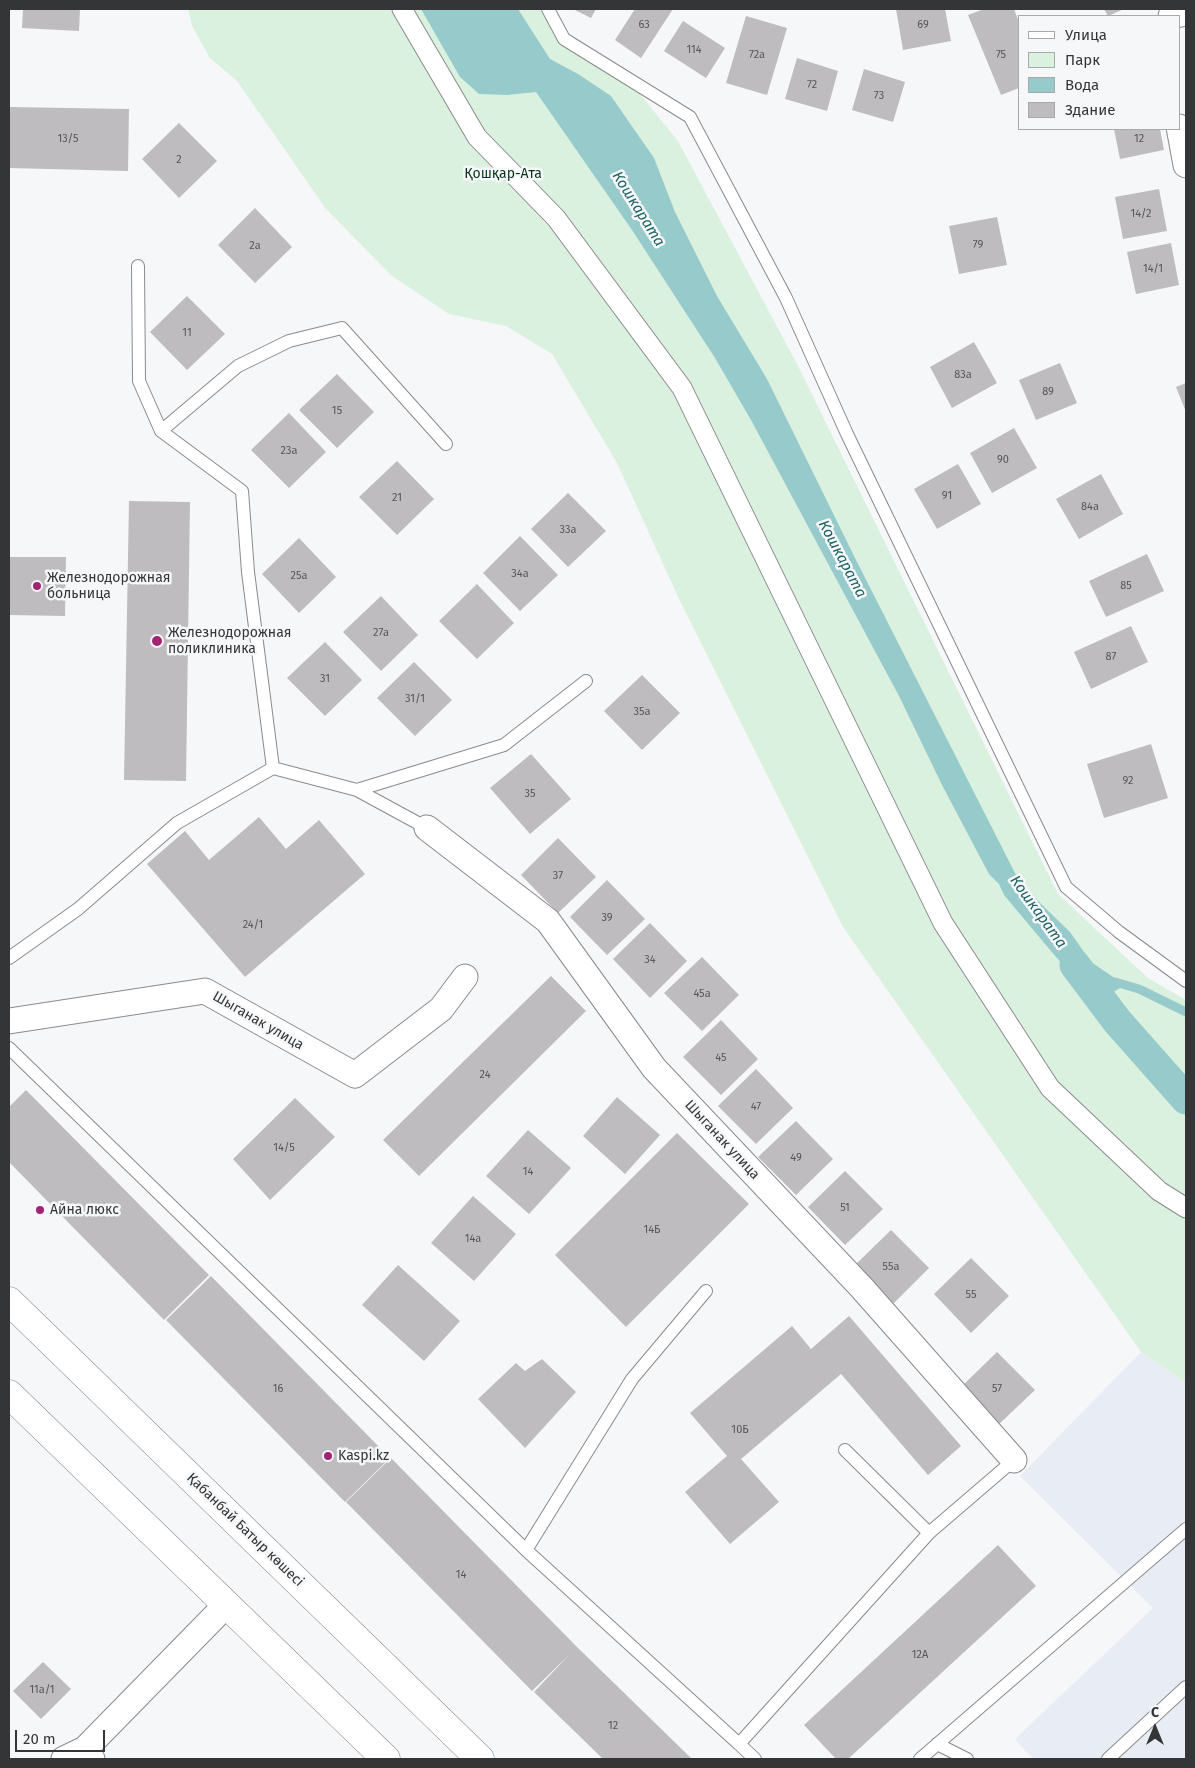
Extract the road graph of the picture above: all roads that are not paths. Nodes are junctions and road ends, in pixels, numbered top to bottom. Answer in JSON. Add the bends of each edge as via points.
{"nodes":[{"id":1,"x":402,"y":9,"type":"edge"},
{"id":2,"x":548,"y":9,"type":"edge"},
{"id":3,"x":1180,"y":130,"type":"edge"},
{"id":4,"x":1186,"y":165,"type":"edge"},
{"id":5,"x":138,"y":266,"type":"dead end"},
{"id":6,"x":162,"y":431,"type":"junction"},
{"id":7,"x":446,"y":444,"type":"dead end"},
{"id":8,"x":586,"y":681,"type":"dead end"},
{"id":9,"x":273,"y":768,"type":"junction"},
{"id":10,"x":358,"y":790,"type":"junction"},
{"id":11,"x":427,"y":828,"type":"joint"},
{"id":12,"x":9,"y":958,"type":"edge"},
{"id":13,"x":465,"y":977,"type":"dead end"},
{"id":14,"x":1186,"y":980,"type":"edge"},
{"id":15,"x":9,"y":1021,"type":"edge"},
{"id":16,"x":9,"y":1048,"type":"edge"},
{"id":17,"x":1186,"y":1208,"type":"edge"},
{"id":18,"x":706,"y":1292,"type":"dead end"},
{"id":19,"x":9,"y":1301,"type":"edge"},
{"id":20,"x":9,"y":1394,"type":"edge"},
{"id":21,"x":846,"y":1450,"type":"dead end"},
{"id":22,"x":1014,"y":1460,"type":"joint"},
{"id":23,"x":1186,"y":1529,"type":"edge"},
{"id":24,"x":929,"y":1533,"type":"junction"},
{"id":25,"x":526,"y":1550,"type":"junction"},
{"id":26,"x":226,"y":1605,"type":"junction"},
{"id":27,"x":1186,"y":1687,"type":"edge"},
{"id":28,"x":739,"y":1744,"type":"junction"},
{"id":29,"x":937,"y":1744,"type":"junction"},
{"id":30,"x":80,"y":1756,"type":"edge"},
{"id":31,"x":386,"y":1759,"type":"edge"},
{"id":32,"x":480,"y":1759,"type":"edge"},
{"id":33,"x":756,"y":1759,"type":"edge"},
{"id":34,"x":920,"y":1759,"type":"edge"},
{"id":35,"x":967,"y":1759,"type":"edge"},
{"id":36,"x":1108,"y":1759,"type":"edge"}],
"edges":[{"from":1,"to":17,"type":"street","via":[[477,137],[556,218],[682,388],[943,923],[1050,1088],[1159,1191]]},
{"from":2,"to":14,"type":"lane","via":[[564,39],[690,118],[786,298],[847,434],[1066,887],[1119,932]]},
{"from":3,"to":4,"type":"street"},
{"from":5,"to":6,"type":"lane","via":[[139,380]]},
{"from":6,"to":7,"type":"lane","via":[[238,366],[289,341],[342,328]]},
{"from":6,"to":9,"type":"lane","via":[[242,491],[248,572]]},
{"from":8,"to":10,"type":"lane","via":[[504,745]]},
{"from":9,"to":10,"type":"lane"},
{"from":9,"to":12,"type":"lane","via":[[177,823],[78,909]]},
{"from":10,"to":11,"type":"lane"},
{"from":11,"to":22,"type":"street","name":"Шыганак улица","via":[[548,921],[654,1068],[862,1288]]},
{"from":13,"to":15,"type":"street","name":"Шыганак улица","via":[[441,1009],[354,1076],[205,991]]},
{"from":16,"to":25,"type":"lane"},
{"from":18,"to":25,"type":"lane","via":[[632,1379]]},
{"from":19,"to":32,"type":"main road","name":"Қабанбай Батыр көшесі"},
{"from":20,"to":26,"type":"main road"},
{"from":21,"to":24,"type":"lane"},
{"from":22,"to":24,"type":"lane"},
{"from":23,"to":29,"type":"lane"},
{"from":24,"to":28,"type":"lane"},
{"from":25,"to":28,"type":"lane"},
{"from":26,"to":30,"type":"street"},
{"from":26,"to":31,"type":"main road"},
{"from":27,"to":36,"type":"lane"},
{"from":28,"to":33,"type":"lane"},
{"from":29,"to":34,"type":"lane"},
{"from":29,"to":35,"type":"lane"}]}
